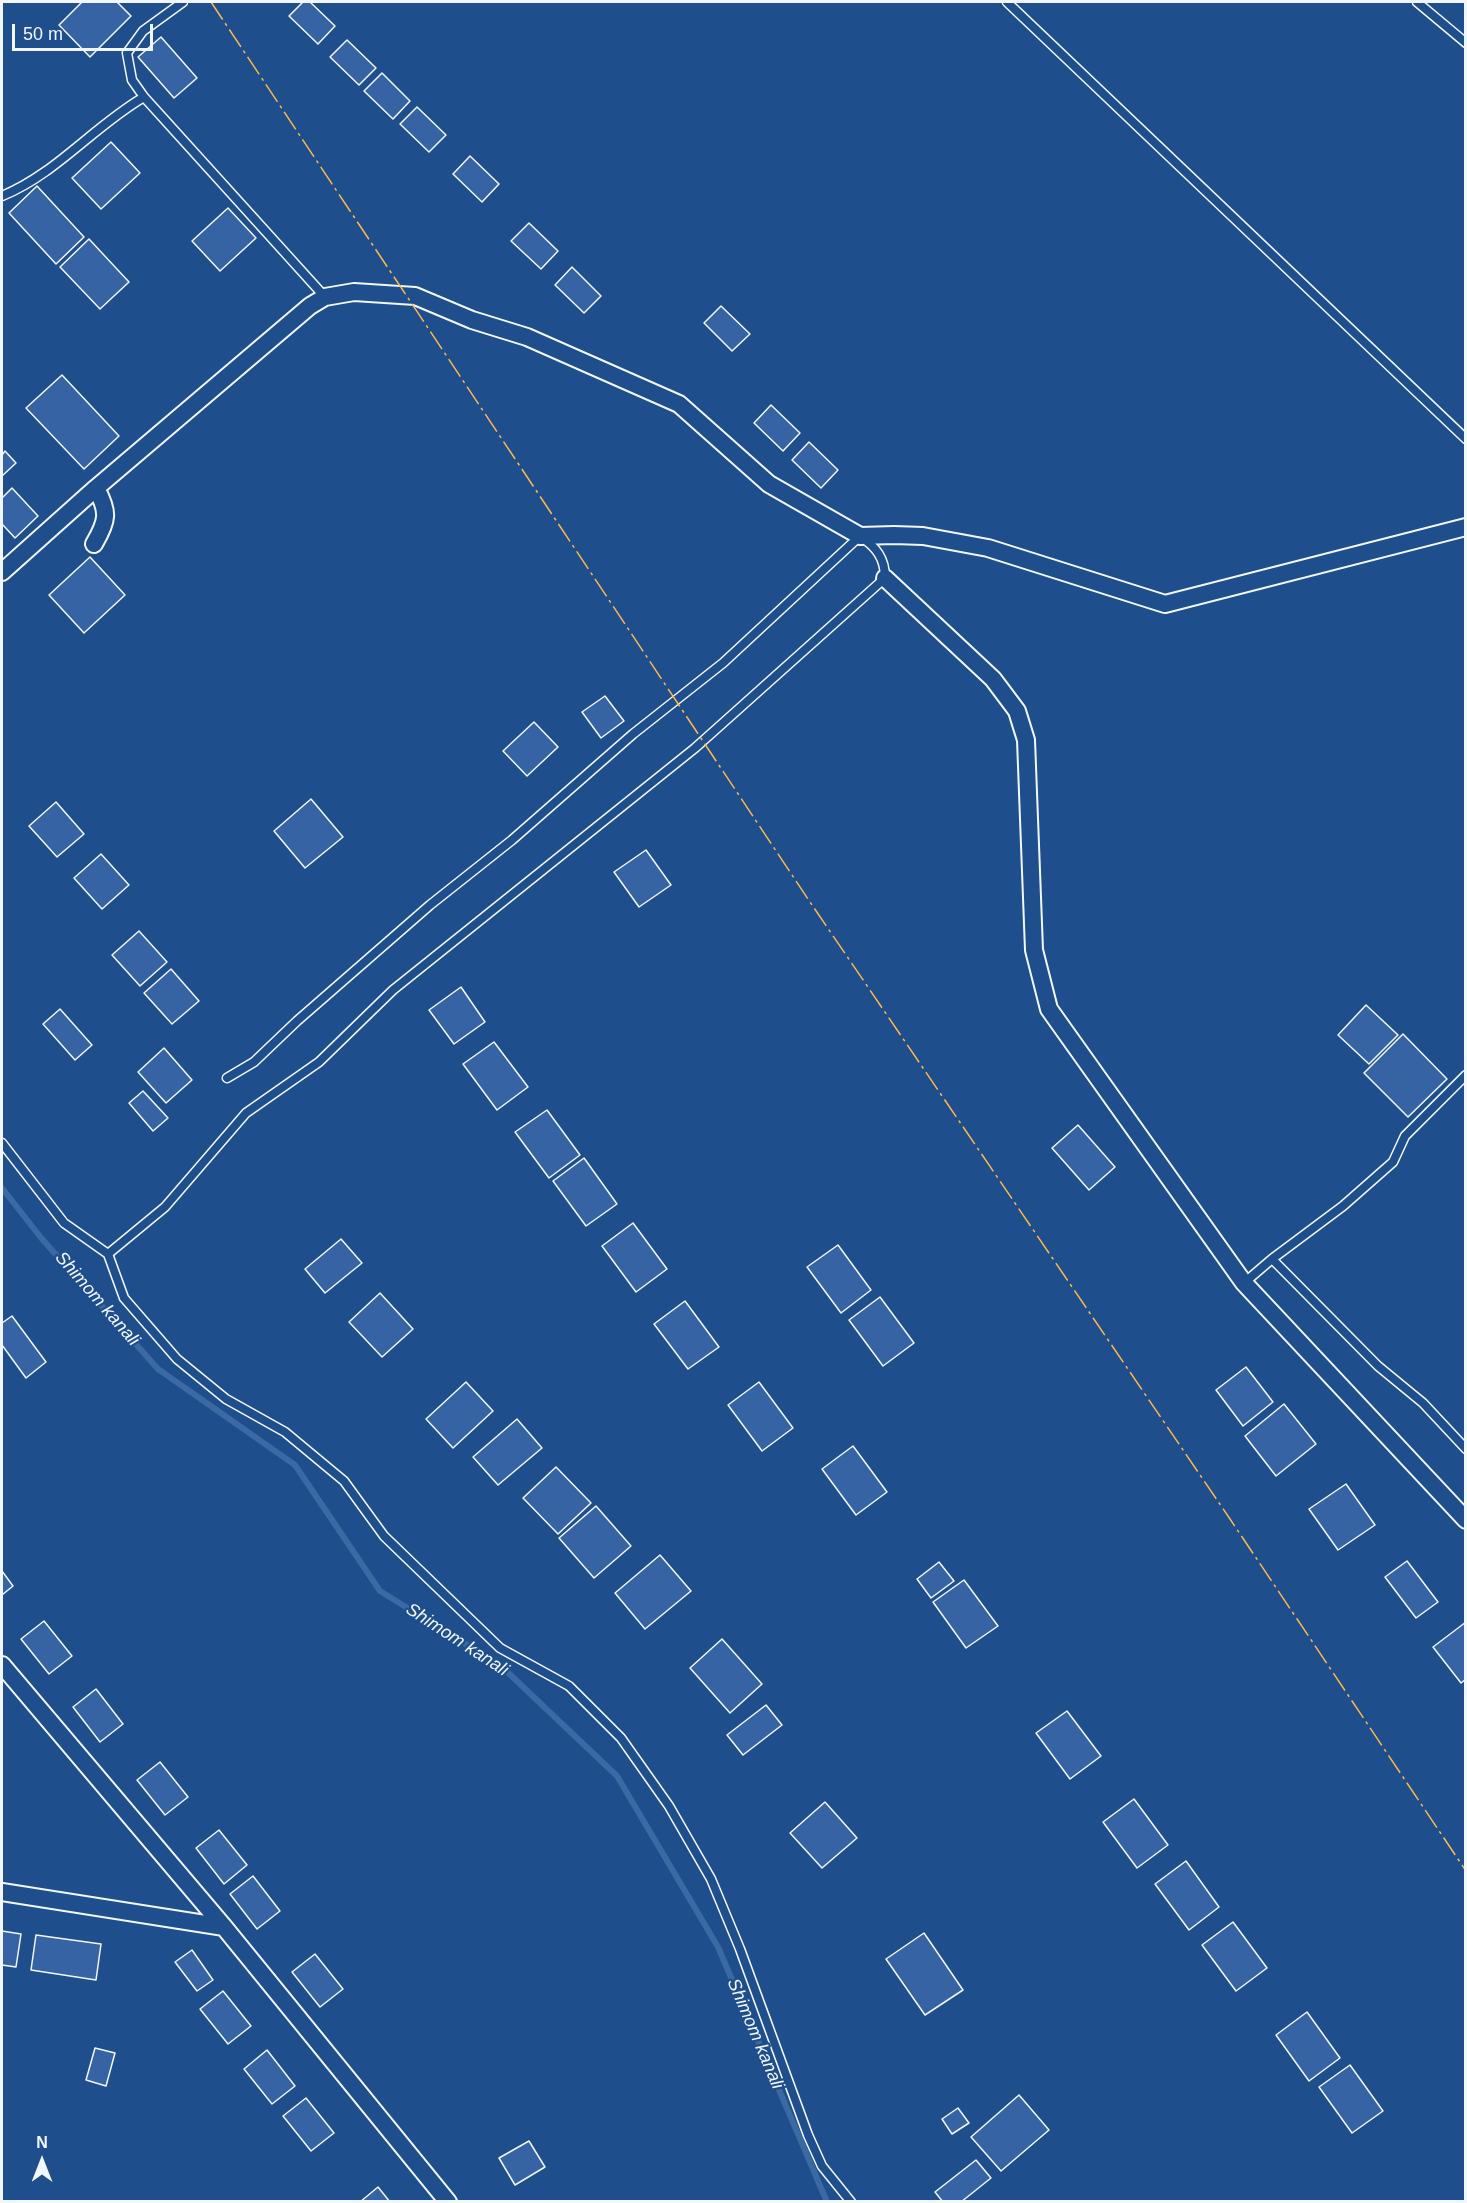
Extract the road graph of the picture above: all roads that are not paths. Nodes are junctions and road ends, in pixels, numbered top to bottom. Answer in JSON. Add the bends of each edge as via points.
{"nodes":[{"id":1,"x":183,"y":2,"type":"edge"},
{"id":2,"x":1006,"y":2,"type":"edge"},
{"id":3,"x":1417,"y":2,"type":"edge"},
{"id":4,"x":1466,"y":43,"type":"edge"},
{"id":5,"x":144,"y":97,"type":"junction"},
{"id":6,"x":2,"y":196,"type":"edge"},
{"id":7,"x":325,"y":297,"type":"junction"},
{"id":8,"x":1466,"y":439,"type":"edge"},
{"id":9,"x":96,"y":488,"type":"junction"},
{"id":10,"x":1466,"y":526,"type":"edge"},
{"id":11,"x":860,"y":537,"type":"junction"},
{"id":12,"x":94,"y":544,"type":"dead end"},
{"id":13,"x":2,"y":572,"type":"edge"},
{"id":14,"x":885,"y":578,"type":"junction"},
{"id":15,"x":1466,"y":1075,"type":"edge"},
{"id":16,"x":227,"y":1078,"type":"dead end"},
{"id":17,"x":2,"y":1143,"type":"edge"},
{"id":18,"x":108,"y":1254,"type":"junction"},
{"id":19,"x":1272,"y":1259,"type":"junction"},
{"id":20,"x":1244,"y":1283,"type":"junction"},
{"id":21,"x":1466,"y":1449,"type":"edge"},
{"id":22,"x":1466,"y":1520,"type":"edge"},
{"id":23,"x":2,"y":1665,"type":"edge"},
{"id":24,"x":2,"y":1892,"type":"edge"},
{"id":25,"x":224,"y":1927,"type":"junction"},
{"id":26,"x":448,"y":2202,"type":"edge"},
{"id":27,"x":851,"y":2202,"type":"edge"}],
"edges":[{"from":1,"to":5,"type":"lane","via":[[142,31],[128,53],[132,80]]},
{"from":2,"to":8,"type":"lane"},
{"from":3,"to":4,"type":"lane"},
{"from":5,"to":6,"type":"lane","via":[[118,112],[21,188]]},
{"from":5,"to":7,"type":"lane"},
{"from":7,"to":9,"type":"street"},
{"from":7,"to":11,"type":"street","via":[[354,292],[415,296],[526,337],[679,404],[769,484]]},
{"from":9,"to":12,"type":"street","via":[[103,500],[105,526]]},
{"from":9,"to":13,"type":"street"},
{"from":10,"to":11,"type":"street","via":[[1165,604],[988,548],[924,536]]},
{"from":11,"to":14,"type":"lane","via":[[875,547],[885,568]]},
{"from":11,"to":16,"type":"lane","via":[[723,663],[430,905],[254,1062]]},
{"from":14,"to":18,"type":"lane","via":[[695,748],[393,990],[319,1062],[246,1113],[165,1207]]},
{"from":14,"to":20,"type":"street","via":[[993,679],[1017,711],[1026,740],[1034,950],[1048,1009]]},
{"from":15,"to":19,"type":"lane","via":[[1405,1136],[1393,1162],[1343,1206]]},
{"from":17,"to":18,"type":"lane","via":[[64,1224]]},
{"from":18,"to":27,"type":"lane","via":[[124,1298],[177,1359],[226,1399],[285,1432],[344,1481],[384,1536],[500,1648],[569,1686],[621,1738],[669,1806],[711,1878],[808,2135],[822,2166]]},
{"from":19,"to":20,"type":"lane"},
{"from":19,"to":21,"type":"lane"},
{"from":20,"to":22,"type":"street"},
{"from":23,"to":25,"type":"street"},
{"from":24,"to":25,"type":"street"},
{"from":25,"to":26,"type":"street"}]}
